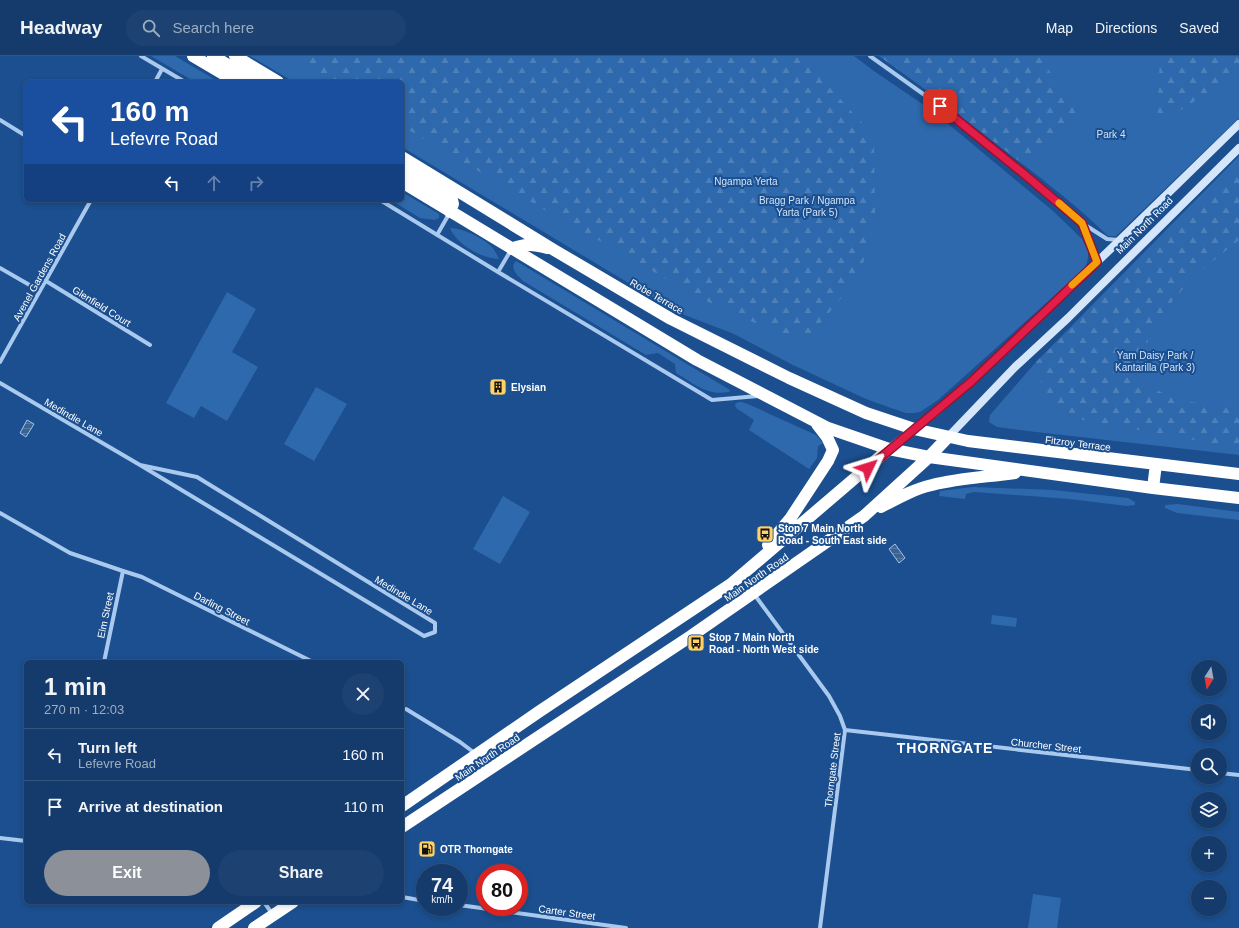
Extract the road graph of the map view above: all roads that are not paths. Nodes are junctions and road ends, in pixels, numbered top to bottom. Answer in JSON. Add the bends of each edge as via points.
{"nodes":[{"id":1,"x":141,"y":56,"type":"edge"},
{"id":2,"x":193,"y":56,"type":"edge"},
{"id":3,"x":213,"y":56,"type":"edge"},
{"id":4,"x":235,"y":56,"type":"edge"},
{"id":5,"x":870,"y":56,"type":"edge"},
{"id":6,"x":162,"y":69,"type":"junction"},
{"id":7,"x":156,"y":80,"type":"edge"},
{"id":8,"x":181,"y":80,"type":"edge"},
{"id":9,"x":234,"y":80,"type":"edge"},
{"id":10,"x":253,"y":80,"type":"edge"},
{"id":11,"x":275,"y":80,"type":"edge"},
{"id":12,"x":0,"y":120,"type":"edge"},
{"id":13,"x":1239,"y":124,"type":"edge"},
{"id":14,"x":24,"y":135,"type":"edge"},
{"id":15,"x":1239,"y":148,"type":"edge"},
{"id":16,"x":404,"y":158,"type":"edge"},
{"id":17,"x":404,"y":169,"type":"edge"},
{"id":18,"x":404,"y":183,"type":"edge"},
{"id":19,"x":90,"y":202,"type":"edge"},
{"id":20,"x":383,"y":202,"type":"edge"},
{"id":21,"x":450,"y":212,"type":"junction"},
{"id":22,"x":1082,"y":223,"type":"junction"},
{"id":23,"x":437,"y":235,"type":"junction"},
{"id":24,"x":1120,"y":240,"type":"junction"},
{"id":25,"x":512,"y":249,"type":"junction"},
{"id":26,"x":554,"y":250,"type":"junction"},
{"id":27,"x":1097,"y":262,"type":"junction"},
{"id":28,"x":0,"y":268,"type":"edge"},
{"id":29,"x":498,"y":272,"type":"junction"},
{"id":30,"x":46,"y":281,"type":"junction"},
{"id":31,"x":40,"y":291,"type":"junction"},
{"id":32,"x":150,"y":345,"type":"dead end"},
{"id":33,"x":0,"y":362,"type":"edge"},
{"id":34,"x":0,"y":382,"type":"edge"},
{"id":35,"x":764,"y":396,"type":"junction"},
{"id":36,"x":815,"y":422,"type":"junction"},
{"id":37,"x":914,"y":429,"type":"junction"},
{"id":38,"x":948,"y":437,"type":"junction"},
{"id":39,"x":889,"y":449,"type":"junction"},
{"id":40,"x":929,"y":457,"type":"junction"},
{"id":41,"x":1156,"y":464,"type":"junction"},
{"id":42,"x":140,"y":465,"type":"junction"},
{"id":43,"x":1035,"y":471,"type":"junction"},
{"id":44,"x":1239,"y":474,"type":"edge"},
{"id":45,"x":1153,"y":488,"type":"junction"},
{"id":46,"x":1239,"y":498,"type":"edge"},
{"id":47,"x":0,"y":513,"type":"edge"},
{"id":48,"x":864,"y":516,"type":"junction"},
{"id":49,"x":749,"y":570,"type":"junction"},
{"id":50,"x":123,"y":572,"type":"junction"},
{"id":51,"x":754,"y":593,"type":"junction"},
{"id":52,"x":104,"y":660,"type":"edge"},
{"id":53,"x":309,"y":660,"type":"edge"},
{"id":54,"x":406,"y":709,"type":"dead end"},
{"id":55,"x":845,"y":730,"type":"junction"},
{"id":56,"x":476,"y":754,"type":"junction"},
{"id":57,"x":1191,"y":769,"type":"edge"},
{"id":58,"x":489,"y":770,"type":"junction"},
{"id":59,"x":1227,"y":773,"type":"edge"},
{"id":60,"x":1239,"y":775,"type":"edge"},
{"id":61,"x":404,"y":805,"type":"edge"},
{"id":62,"x":404,"y":826,"type":"edge"},
{"id":63,"x":0,"y":838,"type":"edge"},
{"id":64,"x":24,"y":841,"type":"edge"},
{"id":65,"x":404,"y":897,"type":"edge"},
{"id":66,"x":416,"y":899,"type":"edge"},
{"id":67,"x":253,"y":904,"type":"edge"},
{"id":68,"x":265,"y":904,"type":"edge"},
{"id":69,"x":290,"y":904,"type":"edge"},
{"id":70,"x":468,"y":906,"type":"edge"},
{"id":71,"x":273,"y":915,"type":"junction"},
{"id":72,"x":218,"y":928,"type":"edge"},
{"id":73,"x":254,"y":928,"type":"edge"},
{"id":74,"x":626,"y":928,"type":"edge"},
{"id":75,"x":820,"y":928,"type":"edge"}],
"edges":[{"from":1,"to":6,"type":"street"},
{"from":2,"to":9,"type":"highway"},
{"from":3,"to":10,"type":"highway"},
{"from":4,"to":11,"type":"highway"},
{"from":5,"to":22,"type":"street","via":[[940,106]]},
{"from":6,"to":7,"type":"street"},
{"from":6,"to":8,"type":"street"},
{"from":12,"to":14,"type":"street"},
{"from":13,"to":24,"type":"main road","name":"Main North Road"},
{"from":15,"to":38,"type":"main road","name":"Main North Road"},
{"from":16,"to":26,"type":"highway","name":"Robe Terrace"},
{"from":17,"to":21,"type":"highway","via":[[452,200]]},
{"from":18,"to":21,"type":"highway"},
{"from":19,"to":30,"type":"street","name":"Avenel Gardens Road"},
{"from":20,"to":23,"type":"street"},
{"from":21,"to":23,"type":"street"},
{"from":21,"to":25,"type":"highway"},
{"from":22,"to":24,"type":"street","via":[[1107,239]]},
{"from":22,"to":27,"type":"street"},
{"from":23,"to":29,"type":"street"},
{"from":24,"to":27,"type":"main road","name":"Main North Road"},
{"from":25,"to":26,"type":"highway","via":[[521,245],[531,245]]},
{"from":25,"to":29,"type":"street"},
{"from":25,"to":35,"type":"highway","via":[[697,360]]},
{"from":26,"to":37,"type":"highway","name":"Robe Terrace","via":[[671,318],[789,378],[866,413]]},
{"from":27,"to":37,"type":"main road","name":"Main North Road","via":[[972,381]]},
{"from":28,"to":31,"type":"street"},
{"from":29,"to":35,"type":"street","via":[[712,400]]},
{"from":30,"to":31,"type":"street","name":"Avenel Gardens Road"},
{"from":30,"to":32,"type":"street","name":"Glenfield Court"},
{"from":31,"to":33,"type":"street","name":"Avenel Gardens Road"},
{"from":34,"to":42,"type":"street","name":"Medindie Lane"},
{"from":35,"to":36,"type":"highway"},
{"from":36,"to":39,"type":"highway"},
{"from":36,"to":49,"type":"highway","via":[[833,450],[790,519]]},
{"from":37,"to":38,"type":"highway","name":"Fitzroy Terrace"},
{"from":37,"to":39,"type":"main road","name":"Main North Road"},
{"from":38,"to":40,"type":"highway","name":"Main North Road"},
{"from":38,"to":41,"type":"highway","name":"Fitzroy Terrace"},
{"from":39,"to":40,"type":"highway"},
{"from":39,"to":49,"type":"highway","name":"Main North Road"},
{"from":40,"to":43,"type":"highway"},
{"from":40,"to":48,"type":"highway","name":"Main North Road"},
{"from":41,"to":44,"type":"highway","name":"Fitzroy Terrace"},
{"from":41,"to":45,"type":"highway"},
{"from":42,"to":42,"type":"street","name":"Medindie Lane","via":[[197,477],[435,623],[435,632],[424,636]]},
{"from":43,"to":45,"type":"highway"},
{"from":43,"to":48,"type":"highway","via":[[932,485],[903,495]]},
{"from":45,"to":46,"type":"highway"},
{"from":47,"to":50,"type":"street","via":[[70,552]]},
{"from":48,"to":51,"type":"highway","name":"Main North Road"},
{"from":49,"to":56,"type":"highway","name":"Main North Road"},
{"from":50,"to":52,"type":"street","name":"Elm Street"},
{"from":50,"to":53,"type":"street","name":"Darling Street","via":[[142,577]]},
{"from":51,"to":55,"type":"street","name":"Thorngate Street","via":[[829,696]]},
{"from":51,"to":58,"type":"highway","name":"Main North Road"},
{"from":54,"to":56,"type":"street"},
{"from":55,"to":57,"type":"street","name":"Churcher Street"},
{"from":55,"to":75,"type":"street","name":"Thorngate Street"},
{"from":56,"to":58,"type":"highway"},
{"from":56,"to":61,"type":"highway","name":"Main North Road"},
{"from":58,"to":62,"type":"highway","name":"Main North Road"},
{"from":59,"to":60,"type":"street"},
{"from":63,"to":64,"type":"street"},
{"from":65,"to":66,"type":"street"},
{"from":67,"to":72,"type":"highway"},
{"from":68,"to":71,"type":"street"},
{"from":69,"to":71,"type":"highway"},
{"from":70,"to":74,"type":"street","name":"Carter Street"},
{"from":71,"to":73,"type":"highway"}]}
